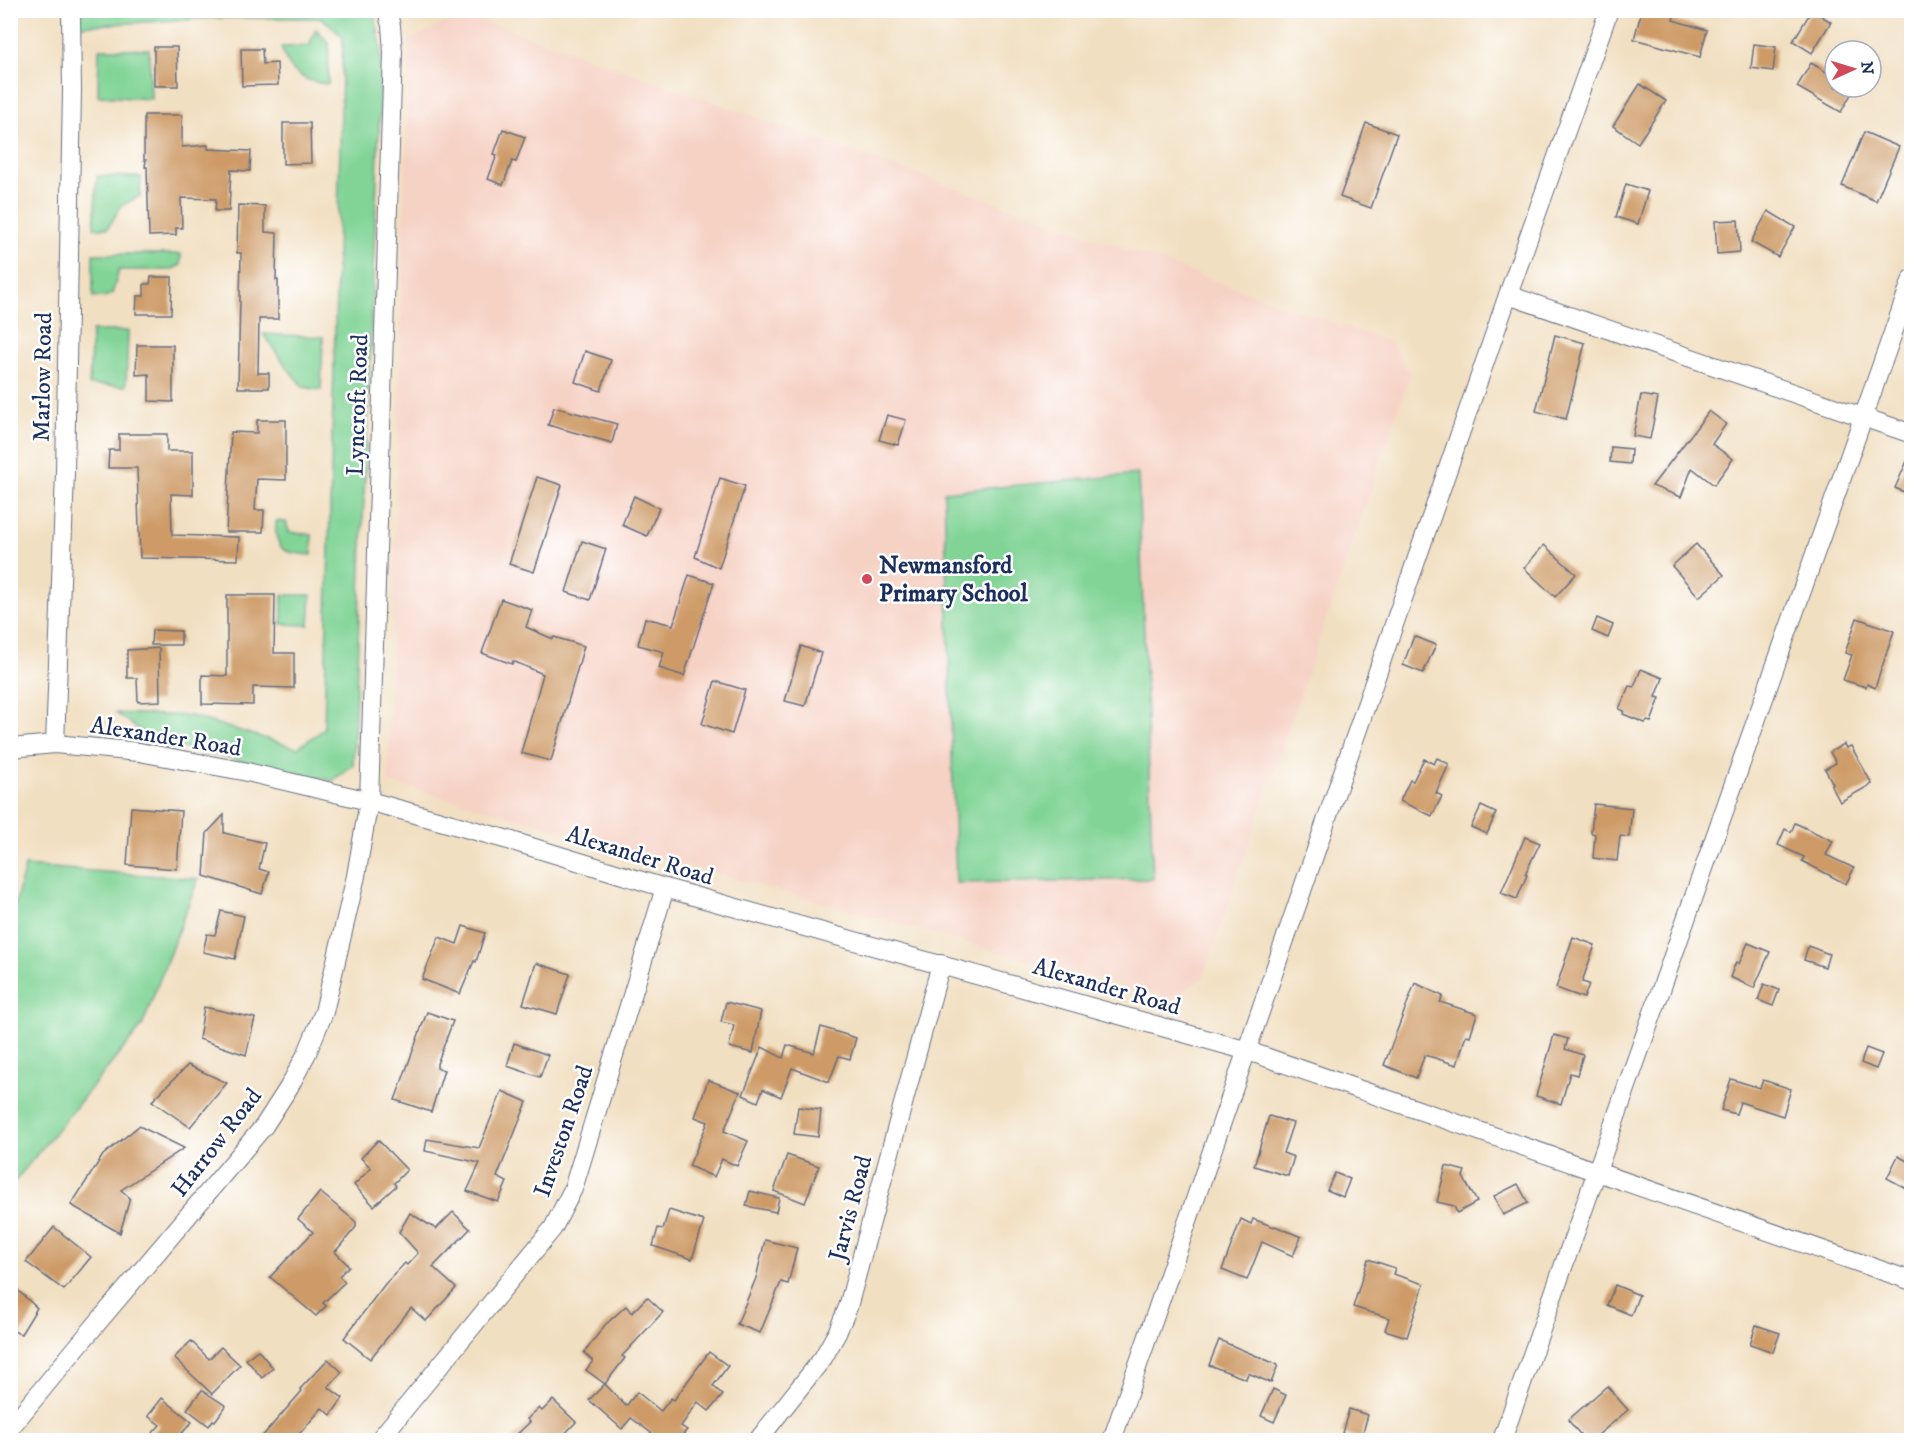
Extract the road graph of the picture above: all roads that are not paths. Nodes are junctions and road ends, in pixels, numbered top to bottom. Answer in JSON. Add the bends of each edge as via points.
{"nodes":[{"id":1,"x":71,"y":10,"type":"edge"},
{"id":2,"x":387,"y":10,"type":"edge"},
{"id":3,"x":1609,"y":10,"type":"edge"},
{"id":4,"x":1911,"y":279,"type":"edge"},
{"id":5,"x":1508,"y":295,"type":"junction"},
{"id":6,"x":1864,"y":417,"type":"junction"},
{"id":7,"x":1911,"y":434,"type":"edge"},
{"id":8,"x":55,"y":744,"type":"junction"},
{"id":9,"x":10,"y":748,"type":"edge"},
{"id":10,"x":369,"y":801,"type":"junction"},
{"id":11,"x":665,"y":888,"type":"junction"},
{"id":12,"x":940,"y":964,"type":"junction"},
{"id":13,"x":1248,"y":1051,"type":"junction"},
{"id":14,"x":1596,"y":1171,"type":"junction"},
{"id":15,"x":1911,"y":1281,"type":"edge"},
{"id":16,"x":10,"y":1428,"type":"edge"},
{"id":17,"x":379,"y":1440,"type":"edge"},
{"id":18,"x":758,"y":1440,"type":"edge"},
{"id":19,"x":1112,"y":1440,"type":"edge"},
{"id":20,"x":1502,"y":1440,"type":"edge"}],
"edges":[{"from":1,"to":8,"type":"street","name":"Marlow Road","via":[[64,482]]},
{"from":2,"to":10,"type":"street","name":"Lyncroft Road","via":[[393,52]]},
{"from":3,"to":5,"type":"street"},
{"from":4,"to":6,"type":"street"},
{"from":5,"to":6,"type":"street"},
{"from":5,"to":13,"type":"street"},
{"from":6,"to":7,"type":"street"},
{"from":6,"to":14,"type":"street"},
{"from":8,"to":9,"type":"street","name":"Alexander Road"},
{"from":8,"to":10,"type":"street","name":"Alexander Road","via":[[139,752],[243,771]]},
{"from":10,"to":11,"type":"street","name":"Alexander Road"},
{"from":10,"to":16,"type":"street","name":"Harrow Road","via":[[324,1012],[289,1087],[264,1126]]},
{"from":11,"to":12,"type":"street","name":"Alexander Road"},
{"from":11,"to":17,"type":"street","name":"Investon Road","via":[[565,1206],[553,1228]]},
{"from":12,"to":13,"type":"street","name":"Alexander Road"},
{"from":12,"to":18,"type":"street","name":"Jarvis Road","via":[[848,1306],[823,1358]]},
{"from":13,"to":14,"type":"street","name":"Alexander Road"},
{"from":13,"to":19,"type":"street"},
{"from":14,"to":15,"type":"street","name":"Alexander Road"},
{"from":14,"to":20,"type":"street"}]}
